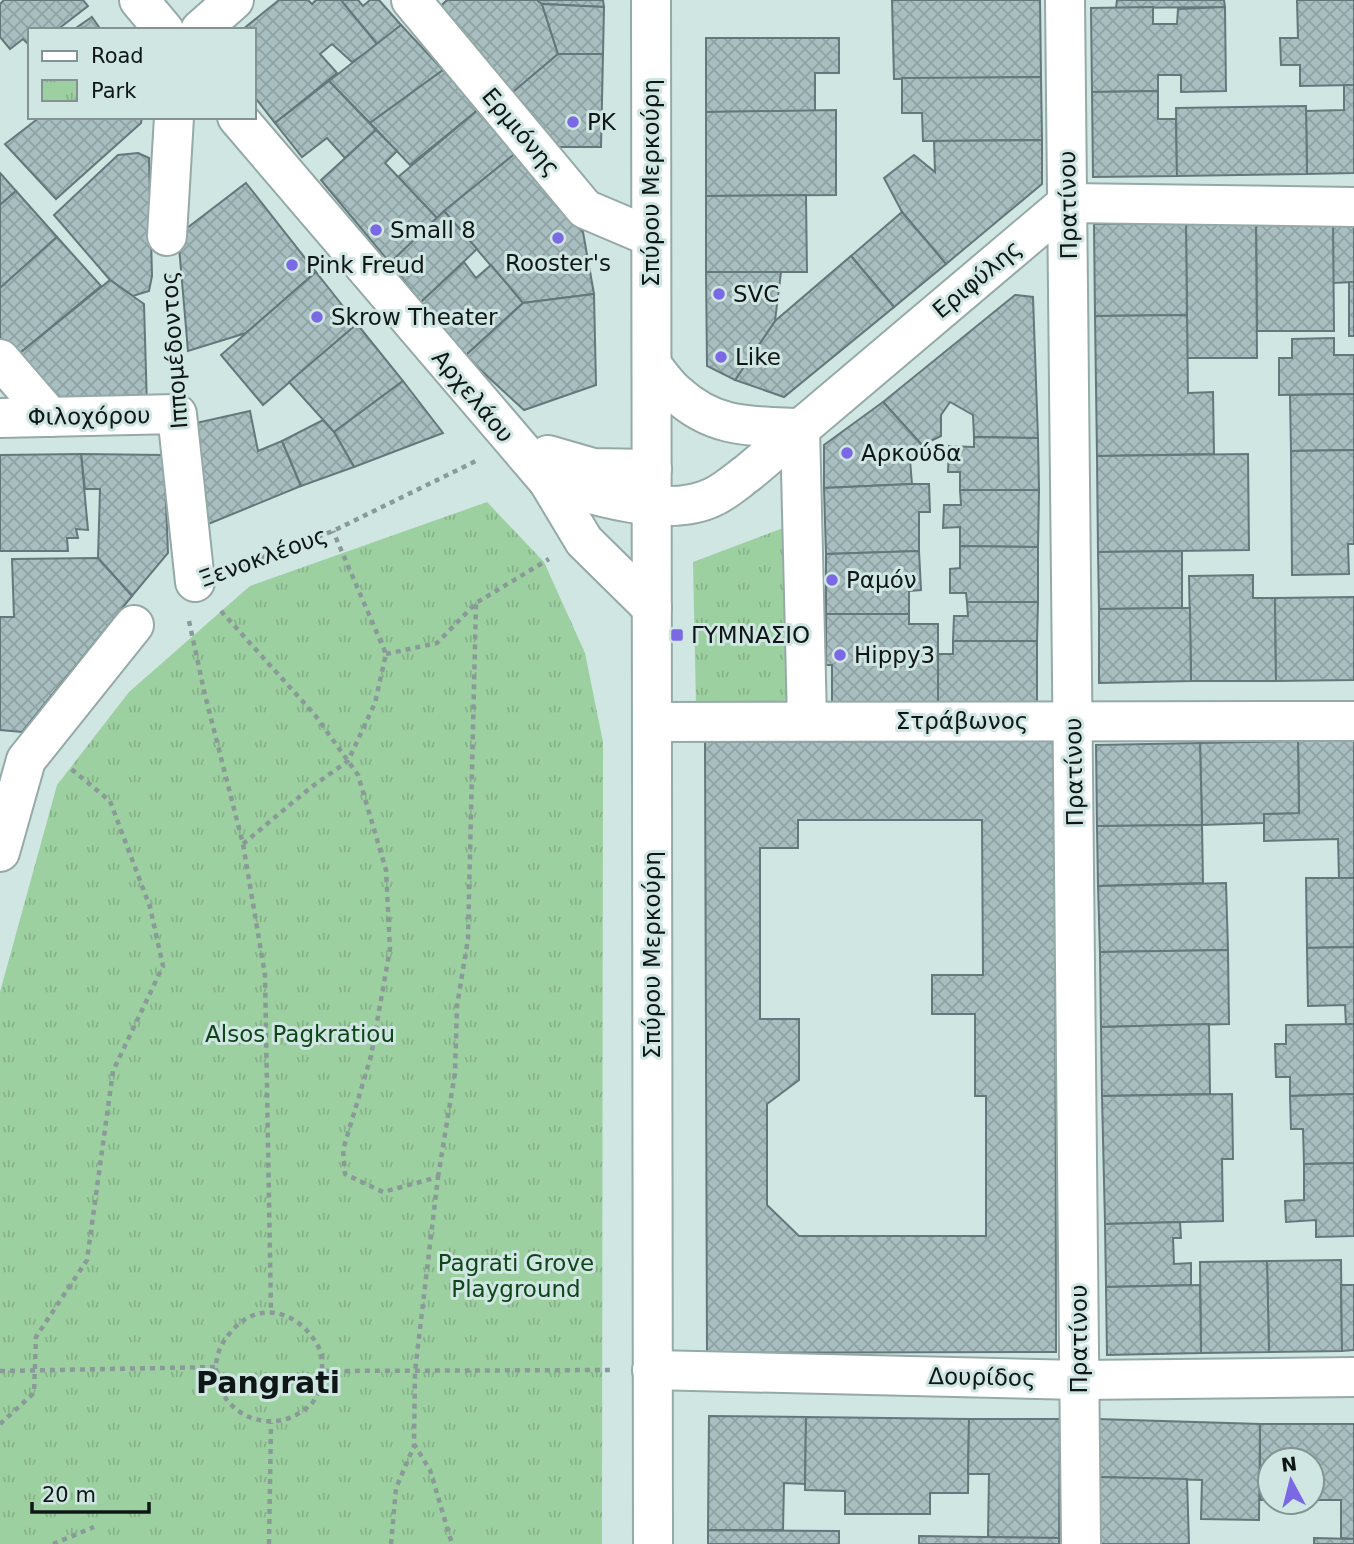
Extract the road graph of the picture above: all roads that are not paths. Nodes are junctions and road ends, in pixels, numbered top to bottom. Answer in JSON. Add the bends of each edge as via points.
{"nodes":[{"id":1,"x":139,"y":0,"type":"edge"},
{"id":2,"x":234,"y":0,"type":"edge"},
{"id":3,"x":411,"y":0,"type":"edge"},
{"id":4,"x":651,"y":0,"type":"edge"},
{"id":5,"x":1065,"y":0,"type":"edge"},
{"id":6,"x":162,"y":28,"type":"edge"},
{"id":7,"x":202,"y":28,"type":"edge"},
{"id":8,"x":174,"y":119,"type":"edge"},
{"id":9,"x":239,"y":119,"type":"edge"},
{"id":10,"x":1068,"y":203,"type":"junction"},
{"id":11,"x":1354,"y":207,"type":"edge"},
{"id":12,"x":167,"y":236,"type":"road end"},
{"id":13,"x":651,"y":237,"type":"junction"},
{"id":14,"x":0,"y":359,"type":"edge"},
{"id":15,"x":652,"y":365,"type":"junction"},
{"id":16,"x":177,"y":414,"type":"joint"},
{"id":17,"x":50,"y":417,"type":"junction"},
{"id":18,"x":0,"y":418,"type":"edge"},
{"id":19,"x":800,"y":428,"type":"junction"},
{"id":20,"x":513,"y":443,"type":"junction"},
{"id":21,"x":652,"y":469,"type":"junction"},
{"id":22,"x":548,"y":481,"type":"junction"},
{"id":23,"x":652,"y":506,"type":"junction"},
{"id":24,"x":182,"y":587,"type":"road end"},
{"id":25,"x":652,"y":608,"type":"junction"},
{"id":26,"x":134,"y":625,"type":"dead end"},
{"id":27,"x":807,"y":721,"type":"junction"},
{"id":28,"x":1074,"y":721,"type":"junction"},
{"id":29,"x":1354,"y":721,"type":"edge"},
{"id":30,"x":653,"y":722,"type":"junction"},
{"id":31,"x":13,"y":760,"type":"edge"},
{"id":32,"x":0,"y":852,"type":"edge"},
{"id":33,"x":652,"y":1370,"type":"junction"},
{"id":34,"x":1354,"y":1377,"type":"edge"},
{"id":35,"x":1079,"y":1380,"type":"junction"},
{"id":36,"x":653,"y":1544,"type":"edge"},
{"id":37,"x":1081,"y":1544,"type":"edge"}],
"edges":[{"from":1,"to":6,"type":"street"},
{"from":2,"to":7,"type":"street"},
{"from":3,"to":13,"type":"street","name":"Ερμιόνης","via":[[585,209]]},
{"from":4,"to":13,"type":"street","name":"Σπύρου Μερκούρη"},
{"from":5,"to":10,"type":"street","name":"Πρατίνου"},
{"from":8,"to":12,"type":"street"},
{"from":9,"to":20,"type":"street","name":"Αρχελάου"},
{"from":10,"to":11,"type":"street"},
{"from":10,"to":19,"type":"street","name":"Εριφύλης"},
{"from":10,"to":28,"type":"street","name":"Πρατίνου"},
{"from":13,"to":15,"type":"street","name":"Σπύρου Μερκούρη"},
{"from":14,"to":17,"type":"street"},
{"from":15,"to":19,"type":"street","via":[[676,394],[706,415],[733,425]]},
{"from":15,"to":21,"type":"street","name":"Σπύρου Μερκούρη"},
{"from":16,"to":17,"type":"street","name":"Φιλοχόρου"},
{"from":16,"to":24,"type":"street","name":"Ιππομέδοντος"},
{"from":17,"to":18,"type":"street","name":"Φιλοχόρου"},
{"from":19,"to":23,"type":"street","name":"Εριφύλης","via":[[713,498],[676,507]]},
{"from":19,"to":27,"type":"street"},
{"from":20,"to":21,"type":"street","via":[[593,468]]},
{"from":20,"to":22,"type":"street","name":"Αρχελάου"},
{"from":21,"to":23,"type":"street","name":"Σπύρου Μερκούρη"},
{"from":22,"to":23,"type":"street"},
{"from":22,"to":25,"type":"street","name":"Αρχελάου","via":[[584,541]]},
{"from":23,"to":25,"type":"street","name":"Σπύρου Μερκούρη"},
{"from":25,"to":30,"type":"street","name":"Σπύρου Μερκούρη"},
{"from":26,"to":31,"type":"street"},
{"from":27,"to":28,"type":"street","name":"Στράβωνος"},
{"from":27,"to":30,"type":"street","name":"Στράβωνος"},
{"from":28,"to":29,"type":"street","name":"Στράβωνος"},
{"from":28,"to":35,"type":"street","name":"Πρατίνου"},
{"from":30,"to":33,"type":"street","name":"Σπύρου Μερκούρη"},
{"from":31,"to":32,"type":"street"},
{"from":33,"to":35,"type":"street","name":"Δουρίδος"},
{"from":33,"to":36,"type":"street","name":"Σπύρου Μερκούρη"},
{"from":34,"to":35,"type":"street","name":"Δουρίδος"},
{"from":35,"to":37,"type":"street","name":"Πρατίνου"}]}
